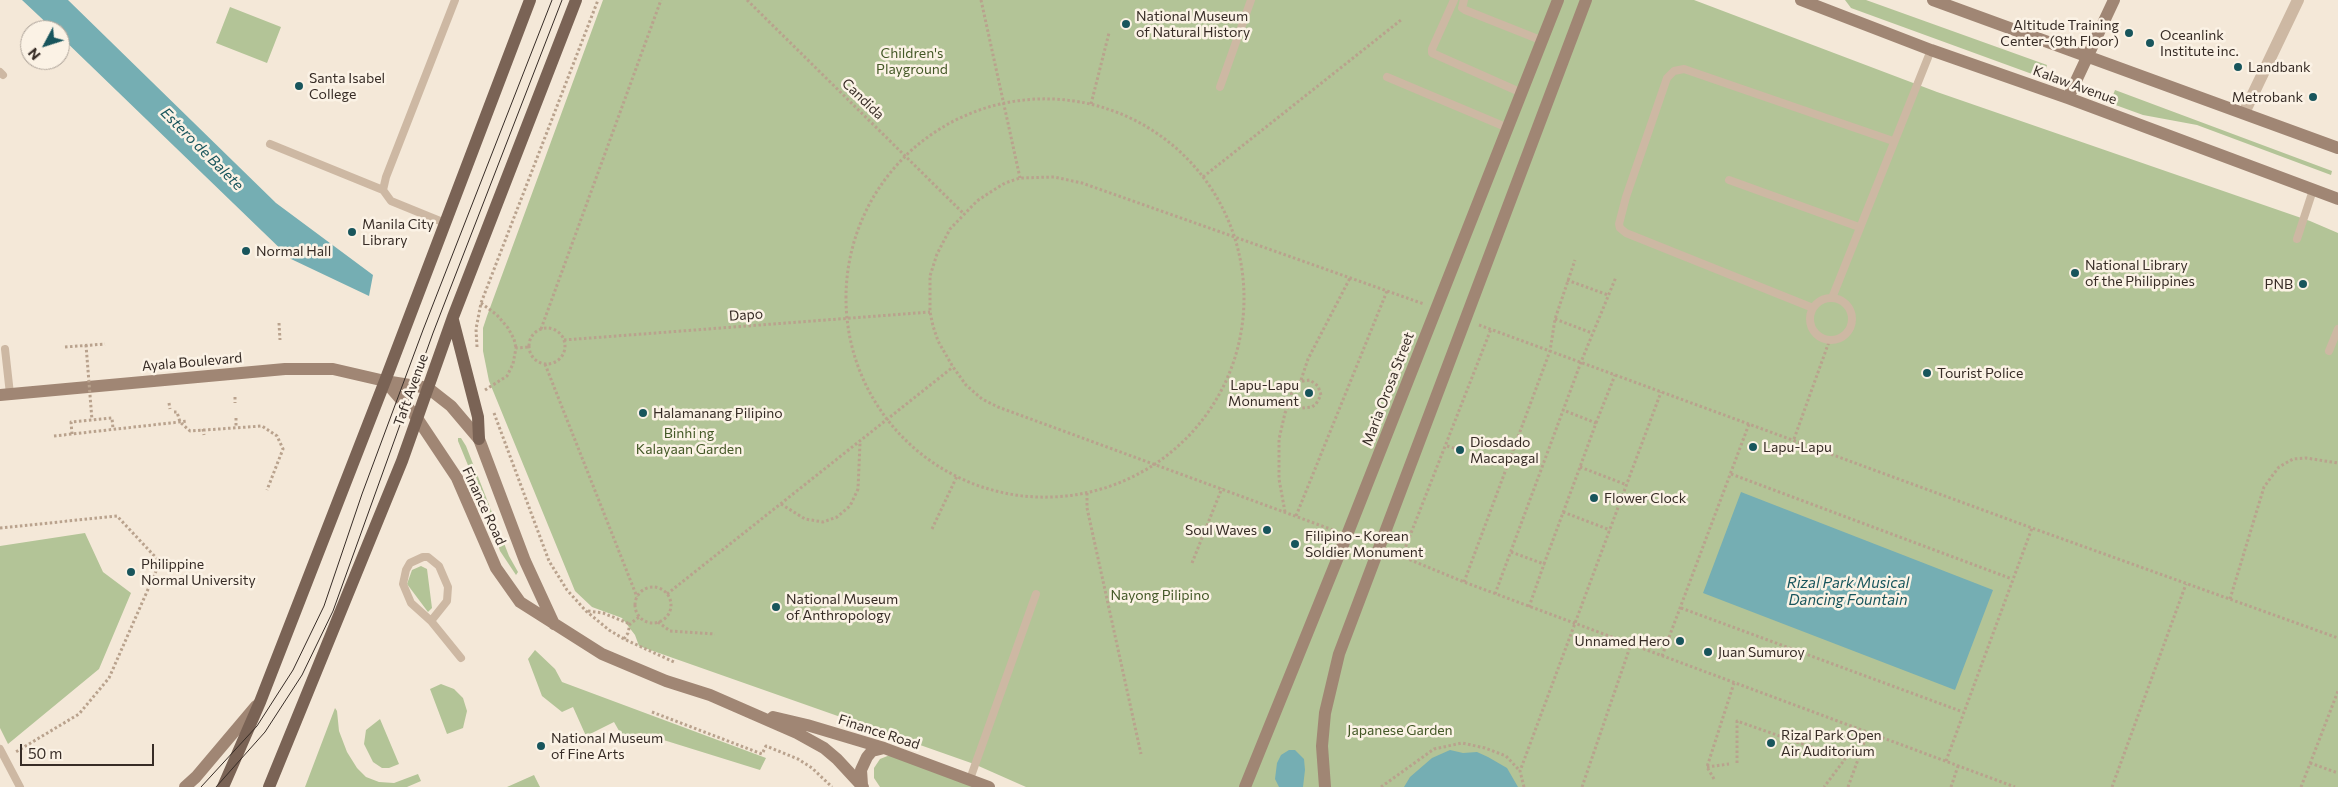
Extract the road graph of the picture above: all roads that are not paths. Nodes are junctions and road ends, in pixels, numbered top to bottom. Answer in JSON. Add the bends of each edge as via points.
{"nodes":[{"id":1,"x":456,"y":0,"type":"edge"},
{"id":2,"x":529,"y":0,"type":"edge"},
{"id":3,"x":576,"y":0,"type":"edge"},
{"id":4,"x":1251,"y":0,"type":"edge"},
{"id":5,"x":1454,"y":0,"type":"edge"},
{"id":6,"x":1464,"y":0,"type":"edge"},
{"id":7,"x":1558,"y":0,"type":"edge"},
{"id":8,"x":1586,"y":0,"type":"edge"},
{"id":9,"x":1933,"y":0,"type":"edge"},
{"id":10,"x":2114,"y":0,"type":"edge"},
{"id":11,"x":2298,"y":0,"type":"edge"},
{"id":12,"x":1807,"y":1,"type":"edge"},
{"id":13,"x":1543,"y":41,"type":"junction"},
{"id":14,"x":1931,"y":50,"type":"junction"},
{"id":15,"x":2086,"y":57,"type":"junction"},
{"id":16,"x":1387,"y":77,"type":"dead end"},
{"id":17,"x":1220,"y":87,"type":"dead end"},
{"id":18,"x":1522,"y":93,"type":"junction"},
{"id":19,"x":2068,"y":98,"type":"junction"},
{"id":20,"x":2244,"y":114,"type":"junction"},
{"id":21,"x":1508,"y":128,"type":"junction"},
{"id":22,"x":1893,"y":141,"type":"junction"},
{"id":23,"x":270,"y":144,"type":"dead end"},
{"id":24,"x":2338,"y":148,"type":"edge"},
{"id":25,"x":1729,"y":180,"type":"dead end"},
{"id":26,"x":383,"y":190,"type":"junction"},
{"id":27,"x":2313,"y":190,"type":"junction"},
{"id":28,"x":2338,"y":199,"type":"edge"},
{"id":29,"x":445,"y":223,"type":"junction"},
{"id":30,"x":1859,"y":227,"type":"junction"},
{"id":31,"x":2297,"y":239,"type":"dead end"},
{"id":32,"x":1832,"y":298,"type":"junction"},
{"id":33,"x":1814,"y":308,"type":"junction"},
{"id":34,"x":453,"y":317,"type":"junction"},
{"id":35,"x":2338,"y":329,"type":"edge"},
{"id":36,"x":5,"y":349,"type":"dead end"},
{"id":37,"x":2330,"y":351,"type":"dead end"},
{"id":38,"x":385,"y":381,"type":"junction"},
{"id":39,"x":428,"y":388,"type":"junction"},
{"id":40,"x":5,"y":394,"type":"edge"},
{"id":41,"x":417,"y":418,"type":"junction"},
{"id":42,"x":479,"y":439,"type":"junction"},
{"id":43,"x":1036,"y":594,"type":"dead end"},
{"id":44,"x":431,"y":621,"type":"junction"},
{"id":45,"x":554,"y":624,"type":"junction"},
{"id":46,"x":461,"y":658,"type":"dead end"},
{"id":47,"x":260,"y":702,"type":"junction"},
{"id":48,"x":757,"y":715,"type":"junction"},
{"id":49,"x":286,"y":746,"type":"junction"},
{"id":50,"x":884,"y":748,"type":"junction"},
{"id":51,"x":0,"y":749,"type":"edge"},
{"id":52,"x":970,"y":779,"type":"junction"},
{"id":53,"x":863,"y":786,"type":"edge"},
{"id":54,"x":20,"y":787,"type":"edge"},
{"id":55,"x":185,"y":787,"type":"edge"},
{"id":56,"x":223,"y":787,"type":"edge"},
{"id":57,"x":269,"y":787,"type":"edge"},
{"id":58,"x":278,"y":787,"type":"edge"},
{"id":59,"x":989,"y":787,"type":"edge"},
{"id":60,"x":1245,"y":787,"type":"edge"},
{"id":61,"x":1325,"y":787,"type":"edge"}],
"edges":[{"from":1,"to":26,"type":"lane"},
{"from":2,"to":29,"type":"main road","name":"Taft Avenue"},
{"from":3,"to":34,"type":"main road","name":"Taft Avenue"},
{"from":4,"to":17,"type":"lane"},
{"from":5,"to":18,"type":"lane","via":[[1432,54]]},
{"from":6,"to":13,"type":"lane","via":[[1462,8],[1465,10]]},
{"from":7,"to":13,"type":"street","name":"Maria Orosa Street"},
{"from":8,"to":61,"type":"street","via":[[1340,654],[1324,713]]},
{"from":9,"to":15,"type":"street"},
{"from":10,"to":15,"type":"street"},
{"from":11,"to":20,"type":"street"},
{"from":12,"to":14,"type":"street","name":"Kalaw Avenue"},
{"from":13,"to":18,"type":"street","name":"Maria Orosa Street"},
{"from":14,"to":19,"type":"street","name":"Kalaw Avenue"},
{"from":14,"to":22,"type":"lane"},
{"from":15,"to":19,"type":"street"},
{"from":15,"to":20,"type":"street"},
{"from":16,"to":21,"type":"lane"},
{"from":18,"to":21,"type":"street","name":"Maria Orosa Street"},
{"from":19,"to":27,"type":"street","name":"Kalaw Avenue"},
{"from":20,"to":24,"type":"street"},
{"from":21,"to":60,"type":"street","name":"Maria Orosa Street"},
{"from":22,"to":30,"type":"lane"},
{"from":22,"to":33,"type":"lane","via":[[1684,70],[1674,71],[1668,78],[1626,197],[1620,228]]},
{"from":23,"to":26,"type":"lane"},
{"from":25,"to":30,"type":"lane"},
{"from":26,"to":29,"type":"lane","via":[[391,201]]},
{"from":27,"to":28,"type":"street","name":"Kalaw Avenue"},
{"from":27,"to":31,"type":"lane"},
{"from":29,"to":38,"type":"main road","name":"Taft Avenue"},
{"from":30,"to":32,"type":"lane"},
{"from":32,"to":33,"type":"lane","via":[[1821,300]]},
{"from":32,"to":33,"type":"lane","via":[[1846,305],[1852,320],[1845,334],[1838,338],[1820,336],[1813,328]]},
{"from":34,"to":39,"type":"main road","name":"Taft Avenue"},
{"from":34,"to":42,"type":"main road","via":[[478,417]]},
{"from":35,"to":37,"type":"lane"},
{"from":36,"to":40,"type":"lane"},
{"from":38,"to":39,"type":"street"},
{"from":38,"to":40,"type":"street","name":"Ayala Boulevard","via":[[333,369],[285,369]]},
{"from":38,"to":41,"type":"street","name":"Finance Road"},
{"from":38,"to":47,"type":"main road","name":"Taft Avenue"},
{"from":39,"to":41,"type":"main road","name":"Taft Avenue"},
{"from":39,"to":42,"type":"street","name":"Finance Road","via":[[450,406]]},
{"from":41,"to":45,"type":"street","name":"Finance Road","via":[[457,478],[496,568],[510,590],[520,602]]},
{"from":41,"to":49,"type":"main road","name":"Taft Avenue"},
{"from":42,"to":45,"type":"street","name":"Finance Road"},
{"from":43,"to":52,"type":"lane"},
{"from":44,"to":44,"type":"lane","via":[[447,602],[448,587],[439,566],[423,557],[410,563],[403,584],[411,603]]},
{"from":44,"to":46,"type":"lane"},
{"from":45,"to":48,"type":"street","name":"Finance Road","via":[[602,654]]},
{"from":47,"to":55,"type":"street"},
{"from":47,"to":56,"type":"main road","name":"Taft Avenue"},
{"from":48,"to":50,"type":"street","name":"Finance Road","via":[[782,718]]},
{"from":48,"to":53,"type":"street","name":"Finance Road","via":[[824,748]]},
{"from":49,"to":57,"type":"main road","name":"Taft Avenue"},
{"from":49,"to":58,"type":"main road"},
{"from":50,"to":52,"type":"street","name":"Finance Road"},
{"from":50,"to":53,"type":"street","via":[[872,751],[867,757],[861,770]]},
{"from":51,"to":54,"type":"lane"},
{"from":52,"to":59,"type":"street","name":"Finance Road"}]}
